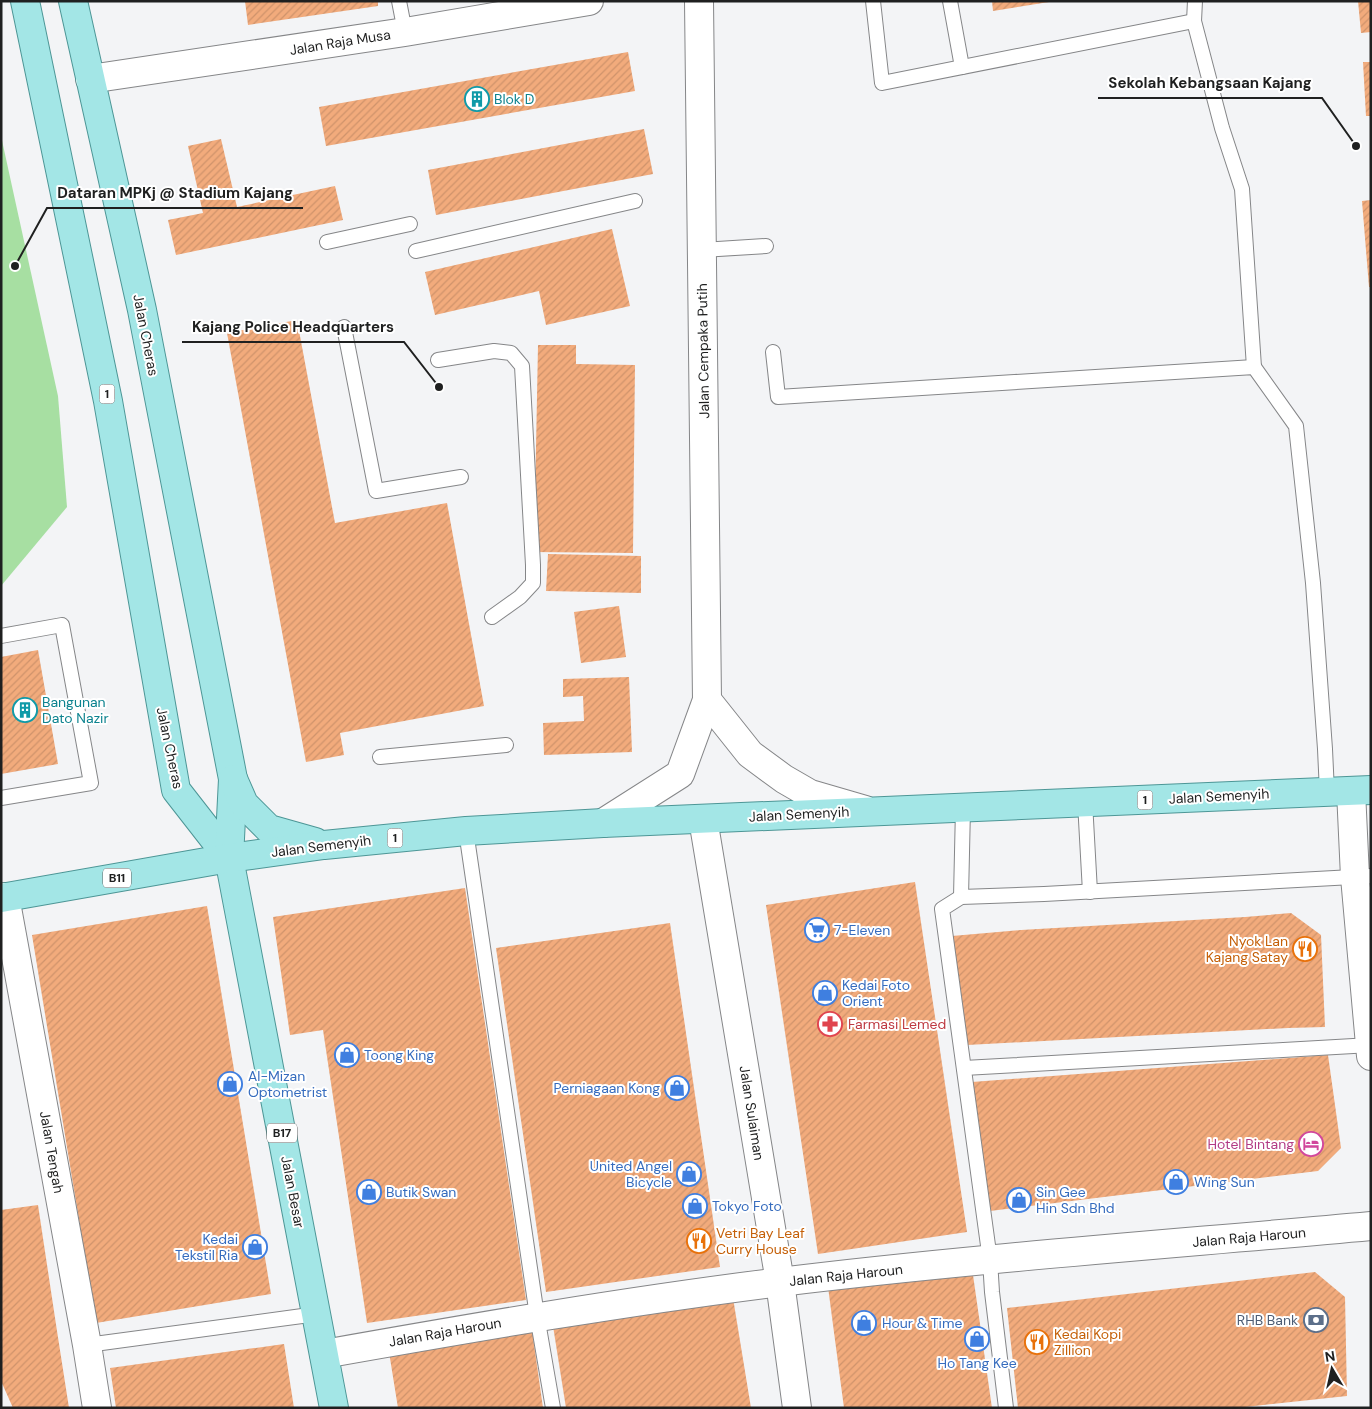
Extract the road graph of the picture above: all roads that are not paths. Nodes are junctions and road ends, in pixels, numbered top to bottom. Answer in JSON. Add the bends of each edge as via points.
{"nodes":[{"id":1,"x":25,"y":1,"type":"edge"},
{"id":2,"x":73,"y":1,"type":"edge"},
{"id":3,"x":399,"y":1,"type":"edge"},
{"id":4,"x":589,"y":1,"type":"edge"},
{"id":5,"x":699,"y":1,"type":"edge"},
{"id":6,"x":873,"y":1,"type":"edge"},
{"id":7,"x":950,"y":1,"type":"edge"},
{"id":8,"x":1195,"y":1,"type":"edge"},
{"id":9,"x":533,"y":6,"type":"edge"},
{"id":10,"x":1194,"y":21,"type":"junction"},
{"id":11,"x":405,"y":32,"type":"junction"},
{"id":12,"x":962,"y":67,"type":"junction"},
{"id":13,"x":90,"y":80,"type":"junction"},
{"id":14,"x":635,"y":201,"type":"dead end"},
{"id":15,"x":410,"y":224,"type":"dead end"},
{"id":16,"x":327,"y":242,"type":"dead end"},
{"id":17,"x":766,"y":246,"type":"dead end"},
{"id":18,"x":702,"y":250,"type":"junction"},
{"id":19,"x":416,"y":251,"type":"dead end"},
{"id":20,"x":344,"y":327,"type":"dead end"},
{"id":21,"x":773,"y":352,"type":"dead end"},
{"id":22,"x":438,"y":360,"type":"dead end"},
{"id":23,"x":1254,"y":368,"type":"junction"},
{"id":24,"x":461,"y":477,"type":"dead end"},
{"id":25,"x":492,"y":617,"type":"dead end"},
{"id":26,"x":1,"y":636,"type":"edge"},
{"id":27,"x":707,"y":700,"type":"junction"},
{"id":28,"x":506,"y":745,"type":"dead end"},
{"id":29,"x":380,"y":757,"type":"dead end"},
{"id":30,"x":232,"y":779,"type":"junction"},
{"id":31,"x":1349,"y":791,"type":"edge"},
{"id":32,"x":1,"y":798,"type":"edge"},
{"id":33,"x":1085,"y":802,"type":"junction"},
{"id":34,"x":963,"y":808,"type":"junction"},
{"id":35,"x":869,"y":811,"type":"junction"},
{"id":36,"x":703,"y":818,"type":"junction"},
{"id":37,"x":603,"y":823,"type":"junction"},
{"id":38,"x":466,"y":831,"type":"junction"},
{"id":39,"x":324,"y":845,"type":"junction"},
{"id":40,"x":229,"y":858,"type":"junction"},
{"id":41,"x":1363,"y":877,"type":"edge"},
{"id":42,"x":1090,"y":892,"type":"junction"},
{"id":43,"x":961,"y":897,"type":"junction"},
{"id":44,"x":3,"y":898,"type":"edge"},
{"id":45,"x":1370,"y":1049,"type":"edge"},
{"id":46,"x":964,"y":1068,"type":"junction"},
{"id":47,"x":1371,"y":1226,"type":"edge"},
{"id":48,"x":990,"y":1260,"type":"junction"},
{"id":49,"x":780,"y":1282,"type":"junction"},
{"id":50,"x":317,"y":1314,"type":"junction"},
{"id":51,"x":537,"y":1316,"type":"junction"},
{"id":52,"x":87,"y":1345,"type":"junction"},
{"id":53,"x":324,"y":1354,"type":"junction"},
{"id":54,"x":97,"y":1408,"type":"edge"},
{"id":55,"x":334,"y":1408,"type":"edge"},
{"id":56,"x":553,"y":1408,"type":"edge"},
{"id":57,"x":797,"y":1408,"type":"edge"},
{"id":58,"x":1006,"y":1408,"type":"edge"}],
"edges":[{"from":1,"to":40,"type":"main road","name":"Jalan Cheras","number":"1","via":[[108,401],[176,790]]},
{"from":2,"to":13,"type":"main road","name":"Jalan Cheras"},
{"from":3,"to":11,"type":"lane"},
{"from":4,"to":9,"type":"street","name":"Jalan Raja Musa"},
{"from":5,"to":18,"type":"street","name":"Jalan Cempaka Putih"},
{"from":6,"to":12,"type":"lane","via":[[882,82]]},
{"from":7,"to":12,"type":"lane"},
{"from":8,"to":10,"type":"lane"},
{"from":9,"to":11,"type":"street","name":"Jalan Raja Musa"},
{"from":10,"to":12,"type":"lane"},
{"from":10,"to":23,"type":"lane","via":[[1242,189]]},
{"from":11,"to":13,"type":"street","name":"Jalan Raja Musa"},
{"from":13,"to":30,"type":"main road","name":"Jalan Cheras","via":[[142,310]]},
{"from":14,"to":19,"type":"lane"},
{"from":15,"to":16,"type":"lane"},
{"from":17,"to":18,"type":"lane"},
{"from":18,"to":27,"type":"street","name":"Jalan Cempaka Putih"},
{"from":20,"to":24,"type":"lane","via":[[376,491]]},
{"from":21,"to":23,"type":"lane","via":[[778,397]]},
{"from":22,"to":25,"type":"lane","via":[[494,351],[511,354],[522,366],[533,583]]},
{"from":23,"to":31,"type":"lane","via":[[1296,426],[1313,583],[1324,739]]},
{"from":26,"to":32,"type":"lane","via":[[62,625],[90,783]]},
{"from":27,"to":35,"type":"street","via":[[750,754],[784,779],[810,794]]},
{"from":27,"to":37,"type":"street","name":"Jalan Cempaka Putih","via":[[680,774]]},
{"from":28,"to":29,"type":"lane"},
{"from":30,"to":39,"type":"main road","via":[[244,804],[269,828]]},
{"from":30,"to":40,"type":"main road","name":"Jalan Cheras","number":"B17"},
{"from":31,"to":33,"type":"main road","name":"Jalan Semenyih","number":"1"},
{"from":31,"to":41,"type":"street"},
{"from":33,"to":34,"type":"main road","name":"Jalan Semenyih","number":"1"},
{"from":33,"to":42,"type":"lane"},
{"from":34,"to":35,"type":"main road","name":"Jalan Semenyih","number":"1"},
{"from":34,"to":43,"type":"lane"},
{"from":35,"to":36,"type":"main road","name":"Jalan Semenyih","number":"1"},
{"from":36,"to":37,"type":"main road","name":"Jalan Semenyih","number":"1"},
{"from":36,"to":49,"type":"street","name":"Jalan Sulaiman"},
{"from":37,"to":38,"type":"main road","name":"Jalan Semenyih","number":"1"},
{"from":38,"to":39,"type":"main road","name":"Jalan Semenyih","number":"1"},
{"from":38,"to":51,"type":"lane"},
{"from":39,"to":40,"type":"main road","name":"Jalan Semenyih","number":"1"},
{"from":40,"to":44,"type":"main road","number":"B11"},
{"from":40,"to":50,"type":"main road","name":"Jalan Besar","number":"B17"},
{"from":41,"to":42,"type":"lane"},
{"from":41,"to":45,"type":"street"},
{"from":42,"to":43,"type":"lane"},
{"from":43,"to":46,"type":"lane","via":[[942,909]]},
{"from":44,"to":52,"type":"street","name":"Jalan Tengah"},
{"from":45,"to":46,"type":"lane"},
{"from":46,"to":48,"type":"lane"},
{"from":47,"to":48,"type":"street","name":"Jalan Raja Haroun"},
{"from":48,"to":49,"type":"street","name":"Jalan Raja Haroun"},
{"from":48,"to":58,"type":"lane"},
{"from":49,"to":51,"type":"street","name":"Jalan Raja Haroun"},
{"from":49,"to":57,"type":"street","name":"Jalan Sulaiman"},
{"from":50,"to":52,"type":"lane"},
{"from":50,"to":53,"type":"main road","name":"Jalan Besar","number":"B17"},
{"from":51,"to":53,"type":"street","name":"Jalan Raja Haroun"},
{"from":51,"to":56,"type":"lane"},
{"from":52,"to":54,"type":"street","name":"Jalan Tengah"},
{"from":53,"to":55,"type":"main road","name":"Jalan Besar","number":"B17"}]}
